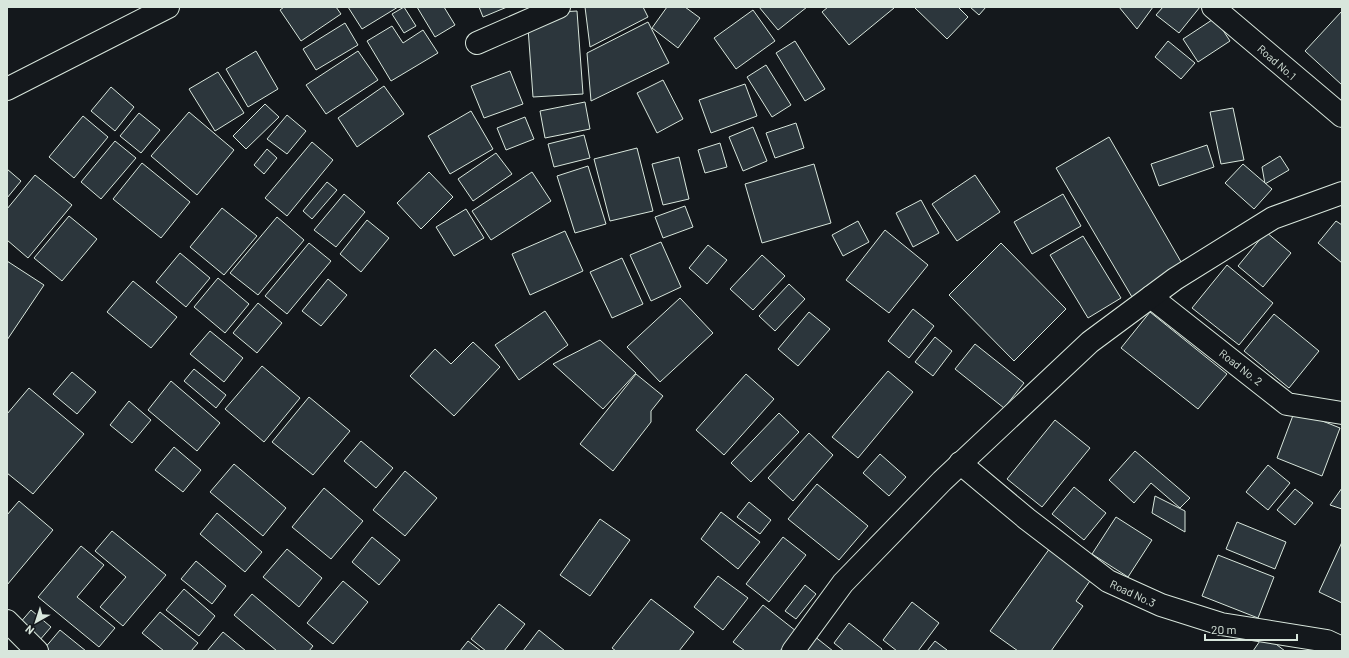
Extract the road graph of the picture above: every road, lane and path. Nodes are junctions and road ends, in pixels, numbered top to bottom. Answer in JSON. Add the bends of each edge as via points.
{"nodes":[{"id":1,"x":168,"y":7,"type":"edge"},
{"id":2,"x":558,"y":7,"type":"edge"},
{"id":3,"x":1213,"y":7,"type":"edge"},
{"id":4,"x":477,"y":43,"type":"dead end"},
{"id":5,"x":7,"y":88,"type":"edge"},
{"id":6,"x":1342,"y":116,"type":"edge"},
{"id":7,"x":1342,"y":193,"type":"edge"},
{"id":8,"x":1151,"y":297,"type":"junction"},
{"id":9,"x":1342,"y":413,"type":"edge"},
{"id":10,"x":960,"y":463,"type":"junction"},
{"id":11,"x":7,"y":622,"type":"edge"},
{"id":12,"x":1342,"y":648,"type":"edge"},
{"id":13,"x":37,"y":651,"type":"edge"},
{"id":14,"x":793,"y":651,"type":"edge"}],
"edges":[{"from":1,"to":5,"type":"street"},
{"from":2,"to":4,"type":"street"},
{"from":3,"to":6,"type":"street","name":"Road No.1"},
{"from":7,"to":8,"type":"street","via":[[1273,218],[1175,279]]},
{"from":8,"to":9,"type":"street","name":"Road No. 2","via":[[1287,404]]},
{"from":8,"to":10,"type":"street","via":[[1090,342]]},
{"from":10,"to":12,"type":"street","name":"Road No.3","via":[[1027,519],[1108,581],[1161,605],[1221,624],[1327,641]]},
{"from":10,"to":14,"type":"street","via":[[842,583]]},
{"from":11,"to":13,"type":"street"}]}
